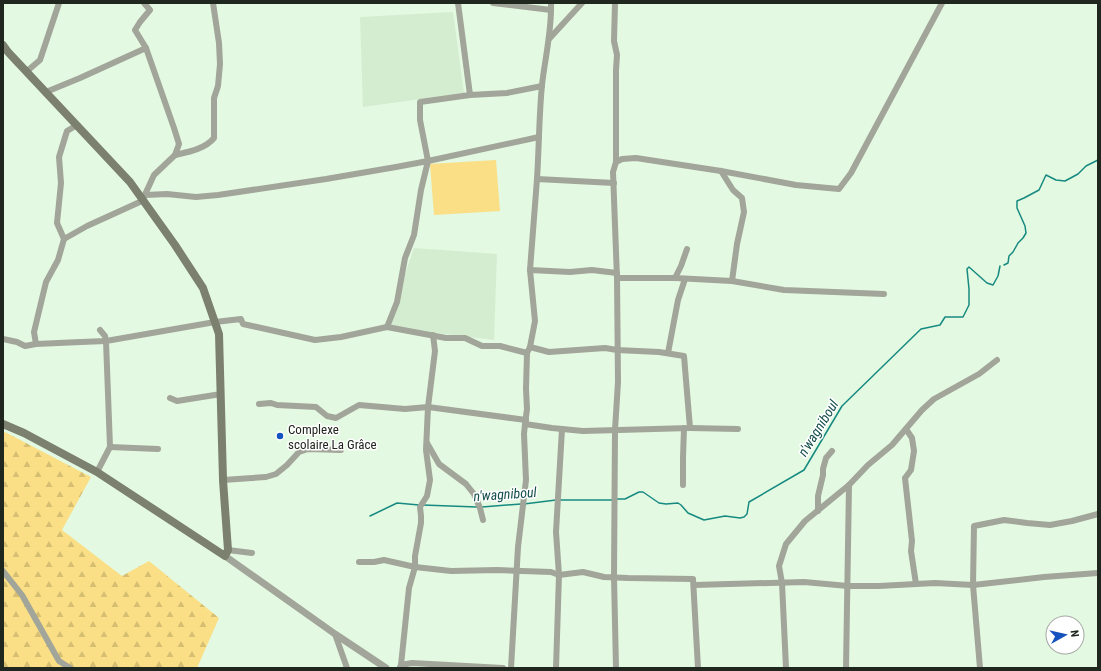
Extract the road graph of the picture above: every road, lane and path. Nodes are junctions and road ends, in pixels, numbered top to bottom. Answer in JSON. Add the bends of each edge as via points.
{"nodes":[{"id":1,"x":59,"y":3,"type":"edge"},
{"id":2,"x":144,"y":3,"type":"edge"},
{"id":3,"x":214,"y":3,"type":"edge"},
{"id":4,"x":458,"y":3,"type":"edge"},
{"id":5,"x":493,"y":3,"type":"edge"},
{"id":6,"x":551,"y":3,"type":"edge"},
{"id":7,"x":582,"y":3,"type":"edge"},
{"id":8,"x":615,"y":3,"type":"edge"},
{"id":9,"x":942,"y":3,"type":"edge"},
{"id":10,"x":551,"y":10,"type":"junction"},
{"id":11,"x":549,"y":39,"type":"junction"},
{"id":12,"x":3,"y":45,"type":"edge"},
{"id":13,"x":146,"y":48,"type":"junction"},
{"id":14,"x":26,"y":72,"type":"junction"},
{"id":15,"x":542,"y":86,"type":"junction"},
{"id":16,"x":46,"y":92,"type":"junction"},
{"id":17,"x":470,"y":95,"type":"junction"},
{"id":18,"x":76,"y":125,"type":"junction"},
{"id":19,"x":539,"y":137,"type":"junction"},
{"id":20,"x":175,"y":155,"type":"junction"},
{"id":21,"x":428,"y":161,"type":"junction"},
{"id":22,"x":616,"y":162,"type":"junction"},
{"id":23,"x":721,"y":171,"type":"junction"},
{"id":24,"x":537,"y":179,"type":"junction"},
{"id":25,"x":614,"y":183,"type":"junction"},
{"id":26,"x":144,"y":198,"type":"junction"},
{"id":27,"x":64,"y":238,"type":"junction"},
{"id":28,"x":686,"y":249,"type":"dead end"},
{"id":29,"x":530,"y":270,"type":"junction"},
{"id":30,"x":617,"y":275,"type":"junction"},
{"id":31,"x":675,"y":278,"type":"junction"},
{"id":32,"x":685,"y":279,"type":"junction"},
{"id":33,"x":732,"y":281,"type":"junction"},
{"id":34,"x":884,"y":294,"type":"dead end"},
{"id":35,"x":215,"y":322,"type":"junction"},
{"id":36,"x":387,"y":327,"type":"junction"},
{"id":37,"x":100,"y":330,"type":"dead end"},
{"id":38,"x":433,"y":335,"type":"junction"},
{"id":39,"x":3,"y":339,"type":"edge"},
{"id":40,"x":106,"y":340,"type":"junction"},
{"id":41,"x":36,"y":344,"type":"junction"},
{"id":42,"x":530,"y":347,"type":"junction"},
{"id":43,"x":617,"y":350,"type":"junction"},
{"id":44,"x":527,"y":353,"type":"junction"},
{"id":45,"x":668,"y":353,"type":"junction"},
{"id":46,"x":997,"y":360,"type":"dead end"},
{"id":47,"x":221,"y":394,"type":"junction"},
{"id":48,"x":170,"y":398,"type":"dead end"},
{"id":49,"x":259,"y":404,"type":"dead end"},
{"id":50,"x":428,"y":407,"type":"junction"},
{"id":51,"x":526,"y":422,"type":"junction"},
{"id":52,"x":3,"y":424,"type":"edge"},
{"id":53,"x":687,"y":428,"type":"junction"},
{"id":54,"x":562,"y":429,"type":"junction"},
{"id":55,"x":738,"y":429,"type":"dead end"},
{"id":56,"x":906,"y":429,"type":"junction"},
{"id":57,"x":616,"y":430,"type":"junction"},
{"id":58,"x":426,"y":442,"type":"junction"},
{"id":59,"x":110,"y":447,"type":"junction"},
{"id":60,"x":158,"y":449,"type":"dead end"},
{"id":61,"x":341,"y":450,"type":"dead end"},
{"id":62,"x":832,"y":451,"type":"dead end"},
{"id":63,"x":97,"y":472,"type":"junction"},
{"id":64,"x":223,"y":480,"type":"junction"},
{"id":65,"x":684,"y":485,"type":"dead end"},
{"id":66,"x":849,"y":485,"type":"junction"},
{"id":67,"x":818,"y":511,"type":"junction"},
{"id":68,"x":1098,"y":514,"type":"edge"},
{"id":69,"x":484,"y":520,"type":"dead end"},
{"id":70,"x":227,"y":553,"type":"junction"},
{"id":71,"x":252,"y":553,"type":"dead end"},
{"id":72,"x":359,"y":562,"type":"dead end"},
{"id":73,"x":415,"y":567,"type":"junction"},
{"id":74,"x":3,"y":571,"type":"edge"},
{"id":75,"x":516,"y":571,"type":"junction"},
{"id":76,"x":1098,"y":573,"type":"edge"},
{"id":77,"x":559,"y":575,"type":"junction"},
{"id":78,"x":614,"y":577,"type":"junction"},
{"id":79,"x":782,"y":582,"type":"junction"},
{"id":80,"x":916,"y":584,"type":"junction"},
{"id":81,"x":694,"y":585,"type":"junction"},
{"id":82,"x":973,"y":585,"type":"junction"},
{"id":83,"x":848,"y":586,"type":"junction"},
{"id":84,"x":335,"y":634,"type":"junction"},
{"id":85,"x":400,"y":667,"type":"edge"},
{"id":86,"x":70,"y":668,"type":"edge"},
{"id":87,"x":347,"y":668,"type":"edge"},
{"id":88,"x":386,"y":668,"type":"edge"},
{"id":89,"x":503,"y":668,"type":"edge"},
{"id":90,"x":511,"y":668,"type":"edge"},
{"id":91,"x":556,"y":668,"type":"edge"},
{"id":92,"x":616,"y":668,"type":"edge"},
{"id":93,"x":698,"y":668,"type":"edge"},
{"id":94,"x":786,"y":668,"type":"edge"},
{"id":95,"x":846,"y":668,"type":"edge"},
{"id":96,"x":980,"y":668,"type":"edge"}],
"edges":[{"from":1,"to":14,"type":"street","via":[[40,60]]},
{"from":2,"to":13,"type":"street","via":[[150,10],[135,30]]},
{"from":3,"to":20,"type":"street","via":[[220,43],[218,86],[214,98],[214,138],[203,146]]},
{"from":4,"to":17,"type":"street"},
{"from":5,"to":10,"type":"street"},
{"from":6,"to":10,"type":"street"},
{"from":7,"to":11,"type":"street"},
{"from":8,"to":22,"type":"street"},
{"from":9,"to":23,"type":"street","via":[[851,173],[839,189],[796,185]]},
{"from":10,"to":11,"type":"street"},
{"from":11,"to":15,"type":"street"},
{"from":12,"to":14,"type":"main road"},
{"from":13,"to":16,"type":"street"},
{"from":13,"to":20,"type":"street","via":[[176,134],[178,144]]},
{"from":14,"to":16,"type":"main road"},
{"from":15,"to":17,"type":"street","via":[[507,93]]},
{"from":15,"to":19,"type":"street"},
{"from":16,"to":18,"type":"main road"},
{"from":17,"to":21,"type":"street","via":[[420,102],[420,120]]},
{"from":18,"to":26,"type":"main road"},
{"from":18,"to":27,"type":"street","via":[[67,131],[59,157],[57,223]]},
{"from":19,"to":21,"type":"street"},
{"from":19,"to":24,"type":"street"},
{"from":20,"to":26,"type":"street","via":[[154,175]]},
{"from":21,"to":26,"type":"street","via":[[218,195],[196,197],[167,194]]},
{"from":21,"to":36,"type":"street","via":[[414,235],[405,258],[397,302]]},
{"from":22,"to":23,"type":"street","via":[[636,158]]},
{"from":22,"to":25,"type":"street","via":[[613,172]]},
{"from":23,"to":33,"type":"street","via":[[733,190],[742,198],[744,212]]},
{"from":24,"to":25,"type":"street"},
{"from":24,"to":29,"type":"street"},
{"from":25,"to":30,"type":"street"},
{"from":26,"to":27,"type":"street"},
{"from":26,"to":35,"type":"main road","via":[[203,288]]},
{"from":27,"to":41,"type":"street","via":[[58,260],[46,282],[34,332]]},
{"from":28,"to":31,"type":"street","via":[[682,266]]},
{"from":29,"to":30,"type":"street","via":[[592,270]]},
{"from":29,"to":42,"type":"street","via":[[535,321]]},
{"from":30,"to":31,"type":"street"},
{"from":30,"to":43,"type":"street"},
{"from":31,"to":32,"type":"street"},
{"from":32,"to":33,"type":"street"},
{"from":32,"to":45,"type":"street","via":[[678,300]]},
{"from":33,"to":34,"type":"street","via":[[784,290]]},
{"from":35,"to":36,"type":"street","via":[[241,319],[244,324],[315,340]]},
{"from":35,"to":40,"type":"street"},
{"from":35,"to":47,"type":"main road","via":[[219,334]]},
{"from":36,"to":38,"type":"street"},
{"from":37,"to":40,"type":"street"},
{"from":38,"to":44,"type":"street","via":[[465,338],[482,346],[500,346]]},
{"from":38,"to":50,"type":"street","via":[[435,351]]},
{"from":39,"to":41,"type":"street","via":[[25,346]]},
{"from":40,"to":41,"type":"street"},
{"from":40,"to":59,"type":"street"},
{"from":42,"to":43,"type":"street","via":[[549,352],[605,348]]},
{"from":42,"to":44,"type":"street"},
{"from":43,"to":45,"type":"street"},
{"from":43,"to":57,"type":"street"},
{"from":44,"to":51,"type":"street"},
{"from":45,"to":53,"type":"street","via":[[684,356]]},
{"from":46,"to":56,"type":"street","via":[[979,374],[934,399]]},
{"from":47,"to":48,"type":"street","via":[[177,401]]},
{"from":47,"to":64,"type":"main road"},
{"from":49,"to":50,"type":"street","via":[[316,407],[327,416],[336,418],[359,405],[405,409]]},
{"from":50,"to":51,"type":"street"},
{"from":50,"to":58,"type":"street"},
{"from":51,"to":54,"type":"street"},
{"from":51,"to":75,"type":"street","via":[[526,480]]},
{"from":52,"to":63,"type":"main road"},
{"from":53,"to":55,"type":"street"},
{"from":53,"to":57,"type":"street"},
{"from":53,"to":65,"type":"street","via":[[683,458]]},
{"from":54,"to":57,"type":"street"},
{"from":54,"to":77,"type":"street","via":[[556,532]]},
{"from":56,"to":66,"type":"street","via":[[892,446],[868,465]]},
{"from":56,"to":80,"type":"street","via":[[912,438],[914,451],[911,470],[905,478]]},
{"from":57,"to":78,"type":"street"},
{"from":58,"to":69,"type":"street","via":[[439,464],[468,486],[474,494]]},
{"from":58,"to":73,"type":"street","via":[[430,480],[427,496],[420,508],[421,523]]},
{"from":59,"to":60,"type":"street"},
{"from":59,"to":63,"type":"street"},
{"from":61,"to":64,"type":"street","via":[[308,449],[299,452],[276,474]]},
{"from":62,"to":67,"type":"street","via":[[826,458],[823,469]]},
{"from":63,"to":70,"type":"main road"},
{"from":64,"to":70,"type":"main road"},
{"from":66,"to":67,"type":"street"},
{"from":66,"to":83,"type":"street"},
{"from":67,"to":79,"type":"street","via":[[805,521],[786,544],[779,566]]},
{"from":68,"to":82,"type":"street","via":[[1050,525],[1004,520],[974,526]]},
{"from":70,"to":71,"type":"street"},
{"from":70,"to":84,"type":"street"},
{"from":72,"to":73,"type":"street","via":[[384,560]]},
{"from":73,"to":75,"type":"street","via":[[451,571]]},
{"from":73,"to":85,"type":"street","via":[[409,588]]},
{"from":74,"to":86,"type":"street","via":[[22,595],[59,661]]},
{"from":75,"to":77,"type":"street","via":[[551,572]]},
{"from":75,"to":90,"type":"street"},
{"from":76,"to":82,"type":"street"},
{"from":77,"to":78,"type":"street","via":[[583,572]]},
{"from":77,"to":91,"type":"street"},
{"from":78,"to":81,"type":"street","via":[[693,579]]},
{"from":78,"to":92,"type":"street"},
{"from":79,"to":81,"type":"street"},
{"from":79,"to":83,"type":"street"},
{"from":79,"to":94,"type":"street"},
{"from":80,"to":82,"type":"street"},
{"from":80,"to":83,"type":"street"},
{"from":81,"to":93,"type":"street"},
{"from":82,"to":96,"type":"street"},
{"from":83,"to":95,"type":"street"},
{"from":84,"to":87,"type":"street"},
{"from":84,"to":88,"type":"street"},
{"from":85,"to":89,"type":"street","via":[[412,663]]}]}
